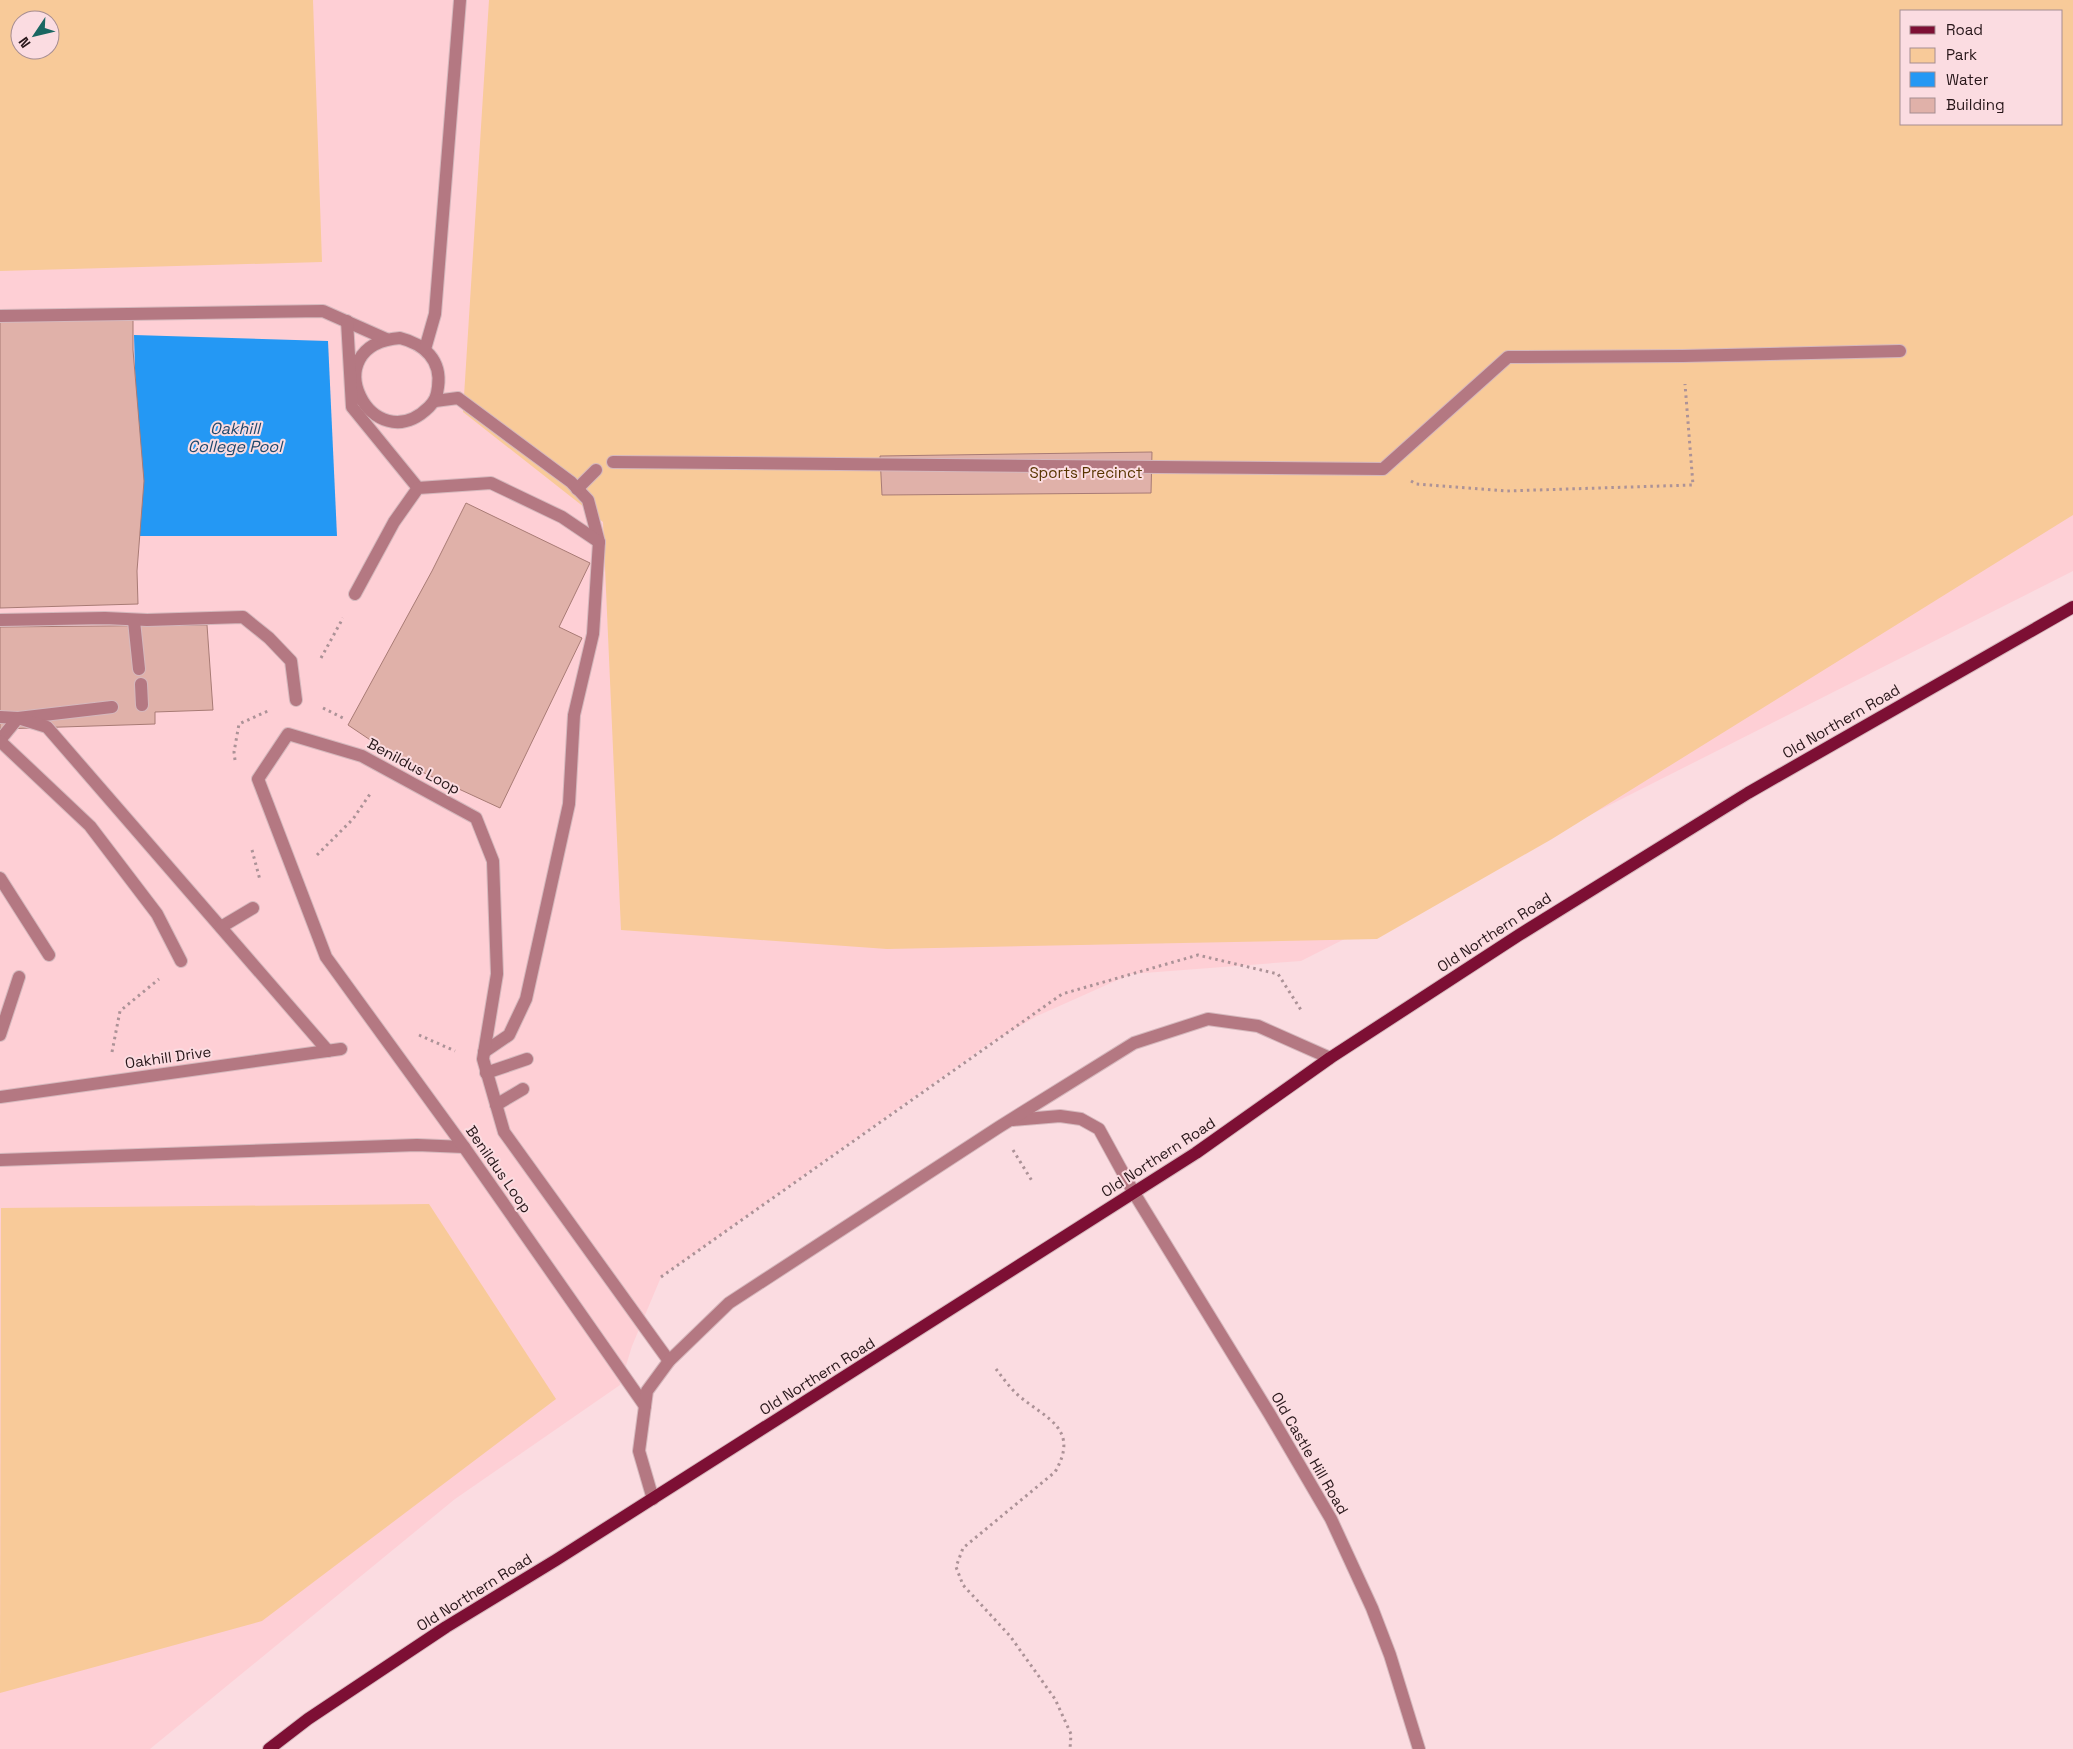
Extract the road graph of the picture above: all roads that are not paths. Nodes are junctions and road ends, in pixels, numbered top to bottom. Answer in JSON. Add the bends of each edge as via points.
{"nodes":[{"id":1,"x":460,"y":0,"type":"edge"},
{"id":2,"x":0,"y":316,"type":"edge"},
{"id":3,"x":347,"y":321,"type":"junction"},
{"id":4,"x":386,"y":339,"type":"junction"},
{"id":5,"x":425,"y":349,"type":"junction"},
{"id":6,"x":1900,"y":350,"type":"dead end"},
{"id":7,"x":435,"y":401,"type":"junction"},
{"id":8,"x":613,"y":462,"type":"dead end"},
{"id":9,"x":596,"y":470,"type":"dead end"},
{"id":10,"x":418,"y":488,"type":"junction"},
{"id":11,"x":577,"y":489,"type":"junction"},
{"id":12,"x":599,"y":542,"type":"junction"},
{"id":13,"x":355,"y":594,"type":"road end"},
{"id":14,"x":2073,"y":607,"type":"edge"},
{"id":15,"x":0,"y":620,"type":"edge"},
{"id":16,"x":134,"y":621,"type":"dead end"},
{"id":17,"x":140,"y":669,"type":"dead end"},
{"id":18,"x":141,"y":684,"type":"dead end"},
{"id":19,"x":296,"y":700,"type":"road end"},
{"id":20,"x":142,"y":705,"type":"dead end"},
{"id":21,"x":112,"y":707,"type":"dead end"},
{"id":22,"x":0,"y":717,"type":"edge"},
{"id":23,"x":18,"y":718,"type":"junction"},
{"id":24,"x":0,"y":740,"type":"edge"},
{"id":25,"x":0,"y":878,"type":"edge"},
{"id":26,"x":253,"y":908,"type":"dead end"},
{"id":27,"x":221,"y":927,"type":"junction"},
{"id":28,"x":49,"y":955,"type":"dead end"},
{"id":29,"x":181,"y":961,"type":"road end"},
{"id":30,"x":19,"y":977,"type":"dead end"},
{"id":31,"x":0,"y":1034,"type":"edge"},
{"id":32,"x":342,"y":1049,"type":"dead end"},
{"id":33,"x":328,"y":1051,"type":"junction"},
{"id":34,"x":484,"y":1052,"type":"junction"},
{"id":35,"x":1330,"y":1058,"type":"junction"},
{"id":36,"x":527,"y":1059,"type":"dead end"},
{"id":37,"x":486,"y":1073,"type":"junction"},
{"id":38,"x":523,"y":1089,"type":"dead end"},
{"id":39,"x":0,"y":1097,"type":"edge"},
{"id":40,"x":496,"y":1105,"type":"junction"},
{"id":41,"x":1011,"y":1120,"type":"junction"},
{"id":42,"x":464,"y":1147,"type":"junction"},
{"id":43,"x":0,"y":1160,"type":"edge"},
{"id":44,"x":1134,"y":1193,"type":"junction"},
{"id":45,"x":669,"y":1361,"type":"junction"},
{"id":46,"x":645,"y":1406,"type":"junction"},
{"id":47,"x":653,"y":1499,"type":"junction"},
{"id":48,"x":268,"y":1749,"type":"edge"},
{"id":49,"x":1419,"y":1749,"type":"edge"}],
"edges":[{"from":1,"to":5,"type":"street","via":[[435,314]]},
{"from":2,"to":3,"type":"street","via":[[324,311]]},
{"from":3,"to":4,"type":"street"},
{"from":3,"to":10,"type":"street","via":[[352,407]]},
{"from":4,"to":5,"type":"street","via":[[414,341]]},
{"from":4,"to":7,"type":"street","via":[[374,344],[358,366],[355,379],[357,393],[364,405],[386,420],[400,421],[413,418]]},
{"from":5,"to":7,"type":"street","via":[[434,359],[437,369],[439,380]]},
{"from":6,"to":8,"type":"street","via":[[1508,357],[1383,469]]},
{"from":7,"to":11,"type":"street","via":[[458,398]]},
{"from":9,"to":11,"type":"street"},
{"from":10,"to":12,"type":"street","via":[[491,483],[562,517]]},
{"from":10,"to":13,"type":"street","via":[[394,522]]},
{"from":11,"to":12,"type":"street","via":[[588,500]]},
{"from":12,"to":34,"type":"street","via":[[592,634],[574,715],[569,804],[526,999],[509,1035]]},
{"from":14,"to":35,"type":"main road","name":"Old Northern Road","via":[[1748,793],[1518,935]]},
{"from":15,"to":19,"type":"street","via":[[242,617],[269,638],[291,662]]},
{"from":16,"to":17,"type":"street"},
{"from":18,"to":20,"type":"street"},
{"from":21,"to":23,"type":"street"},
{"from":22,"to":23,"type":"street"},
{"from":23,"to":24,"type":"street"},
{"from":23,"to":27,"type":"street","via":[[47,728]]},
{"from":24,"to":29,"type":"street","via":[[90,826],[157,914]]},
{"from":25,"to":28,"type":"street"},
{"from":26,"to":27,"type":"street"},
{"from":27,"to":33,"type":"street"},
{"from":30,"to":31,"type":"street"},
{"from":32,"to":33,"type":"street","name":"Oakhill Drive"},
{"from":33,"to":39,"type":"street","name":"Oakhill Drive"},
{"from":34,"to":37,"type":"street","name":"Benildus Loop"},
{"from":34,"to":42,"type":"street","name":"Benildus Loop","via":[[497,974],[493,861],[476,818],[362,756],[288,734],[258,780],[326,957]]},
{"from":35,"to":41,"type":"street","via":[[1258,1026],[1208,1019],[1134,1043]]},
{"from":35,"to":44,"type":"main road","name":"Old Northern Road"},
{"from":36,"to":37,"type":"street"},
{"from":37,"to":40,"type":"street","name":"Benildus Loop"},
{"from":38,"to":40,"type":"street"},
{"from":40,"to":45,"type":"street","name":"Benildus Loop","via":[[504,1132]]},
{"from":41,"to":44,"type":"street","name":"Old Castle Hill Road","via":[[1060,1116],[1081,1119],[1099,1129]]},
{"from":41,"to":45,"type":"street","via":[[729,1303]]},
{"from":42,"to":43,"type":"street","via":[[417,1145]]},
{"from":42,"to":46,"type":"street","name":"Benildus Loop"},
{"from":44,"to":47,"type":"main road","name":"Old Northern Road"},
{"from":44,"to":49,"type":"street","name":"Old Castle Hill Road","via":[[1331,1519],[1390,1655]]},
{"from":45,"to":46,"type":"street","via":[[647,1391]]},
{"from":46,"to":47,"type":"street","via":[[638,1450]]},
{"from":47,"to":48,"type":"main road","name":"Old Northern Road","via":[[446,1627]]}]}
